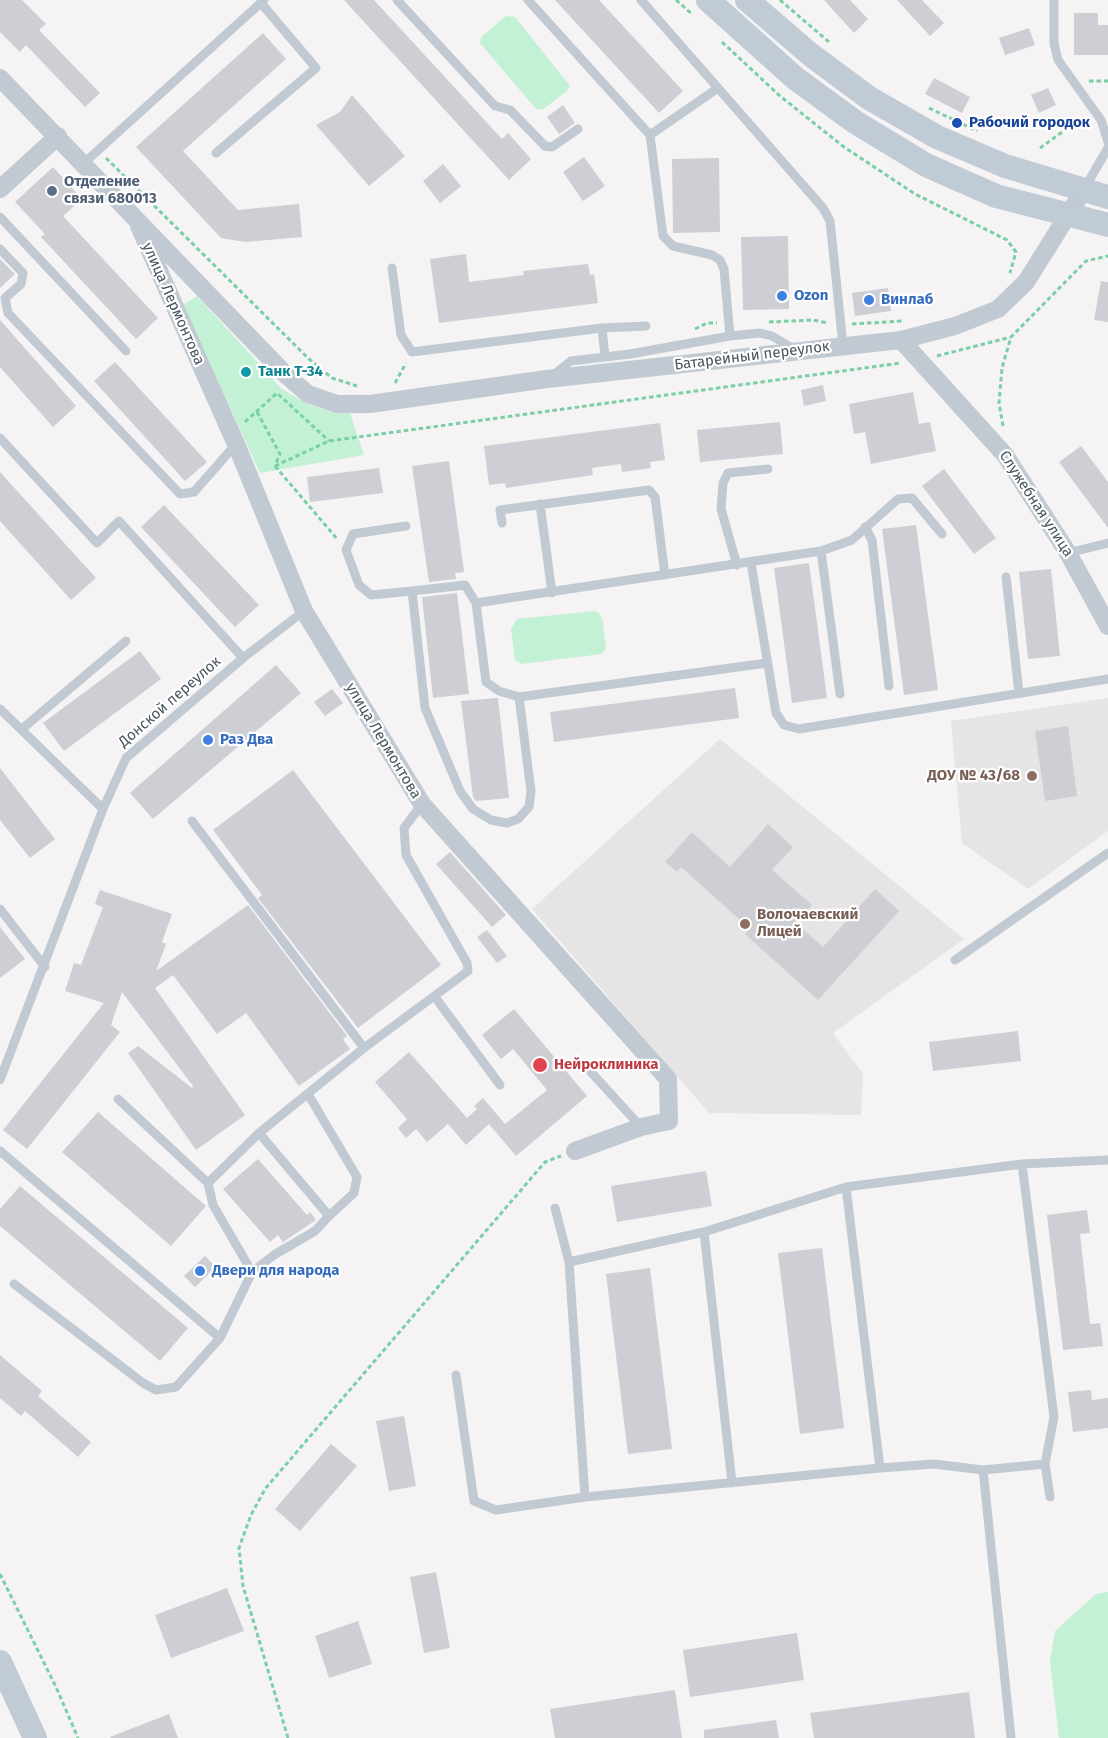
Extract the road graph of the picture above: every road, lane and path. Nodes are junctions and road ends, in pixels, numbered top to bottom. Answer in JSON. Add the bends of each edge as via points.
{"nodes":[{"id":1,"x":397,"y":0,"type":"edge"},
{"id":2,"x":528,"y":0,"type":"edge"},
{"id":3,"x":641,"y":0,"type":"edge"},
{"id":4,"x":676,"y":0,"type":"edge"},
{"id":5,"x":747,"y":0,"type":"edge"},
{"id":6,"x":780,"y":0,"type":"edge"},
{"id":7,"x":1054,"y":0,"type":"edge"},
{"id":8,"x":262,"y":2,"type":"edge"},
{"id":9,"x":704,"y":11,"type":"edge"},
{"id":10,"x":716,"y":36,"type":"dead end"},
{"id":11,"x":834,"y":46,"type":"dead end"},
{"id":12,"x":0,"y":78,"type":"edge"},
{"id":13,"x":1079,"y":81,"type":"dead end"},
{"id":14,"x":1108,"y":81,"type":"edge"},
{"id":15,"x":718,"y":88,"type":"junction"},
{"id":16,"x":920,"y":104,"type":"dead end"},
{"id":17,"x":1093,"y":110,"type":"junction"},
{"id":18,"x":578,"y":129,"type":"dead end"},
{"id":19,"x":981,"y":132,"type":"dead end"},
{"id":20,"x":650,"y":135,"type":"junction"},
{"id":21,"x":57,"y":136,"type":"junction"},
{"id":22,"x":1108,"y":142,"type":"edge"},
{"id":23,"x":1040,"y":148,"type":"dead end"},
{"id":24,"x":1108,"y":148,"type":"edge"},
{"id":25,"x":98,"y":150,"type":"junction"},
{"id":26,"x":216,"y":153,"type":"dead end"},
{"id":27,"x":84,"y":163,"type":"junction"},
{"id":28,"x":0,"y":189,"type":"edge"},
{"id":29,"x":1083,"y":191,"type":"junction"},
{"id":30,"x":1108,"y":197,"type":"edge"},
{"id":31,"x":133,"y":214,"type":"junction"},
{"id":32,"x":1068,"y":215,"type":"junction"},
{"id":33,"x":0,"y":217,"type":"edge"},
{"id":34,"x":1108,"y":225,"type":"edge"},
{"id":35,"x":0,"y":249,"type":"edge"},
{"id":36,"x":1108,"y":256,"type":"edge"},
{"id":37,"x":392,"y":268,"type":"dead end"},
{"id":38,"x":1007,"y":279,"type":"dead end"},
{"id":39,"x":907,"y":321,"type":"dead end"},
{"id":40,"x":839,"y":325,"type":"junction"},
{"id":41,"x":646,"y":326,"type":"dead end"},
{"id":42,"x":602,"y":328,"type":"junction"},
{"id":43,"x":730,"y":336,"type":"junction"},
{"id":44,"x":1011,"y":337,"type":"junction"},
{"id":45,"x":901,"y":340,"type":"junction"},
{"id":46,"x":843,"y":345,"type":"junction"},
{"id":47,"x":126,"y":351,"type":"dead end"},
{"id":48,"x":796,"y":351,"type":"junction"},
{"id":49,"x":412,"y":352,"type":"junction"},
{"id":50,"x":605,"y":357,"type":"junction"},
{"id":51,"x":919,"y":360,"type":"junction"},
{"id":52,"x":548,"y":380,"type":"junction"},
{"id":53,"x":400,"y":384,"type":"dead end"},
{"id":54,"x":358,"y":386,"type":"dead end"},
{"id":55,"x":308,"y":394,"type":"joint"},
{"id":56,"x":257,"y":411,"type":"junction"},
{"id":57,"x":1008,"y":433,"type":"dead end"},
{"id":58,"x":0,"y":438,"type":"edge"},
{"id":59,"x":233,"y":438,"type":"junction"},
{"id":60,"x":329,"y":441,"type":"junction"},
{"id":61,"x":275,"y":466,"type":"junction"},
{"id":62,"x":768,"y":469,"type":"dead end"},
{"id":63,"x":540,"y":504,"type":"junction"},
{"id":64,"x":502,"y":523,"type":"dead end"},
{"id":65,"x":406,"y":526,"type":"dead end"},
{"id":66,"x":865,"y":527,"type":"junction"},
{"id":67,"x":942,"y":534,"type":"dead end"},
{"id":68,"x":1108,"y":543,"type":"edge"},
{"id":69,"x":346,"y":550,"type":"junction"},
{"id":70,"x":821,"y":551,"type":"junction"},
{"id":71,"x":1068,"y":553,"type":"junction"},
{"id":72,"x":751,"y":563,"type":"junction"},
{"id":73,"x":737,"y":565,"type":"junction"},
{"id":74,"x":664,"y":575,"type":"junction"},
{"id":75,"x":1006,"y":577,"type":"dead end"},
{"id":76,"x":412,"y":591,"type":"junction"},
{"id":77,"x":552,"y":593,"type":"junction"},
{"id":78,"x":476,"y":603,"type":"junction"},
{"id":79,"x":304,"y":610,"type":"junction"},
{"id":80,"x":1108,"y":626,"type":"edge"},
{"id":81,"x":126,"y":641,"type":"dead end"},
{"id":82,"x":243,"y":658,"type":"junction"},
{"id":83,"x":767,"y":663,"type":"junction"},
{"id":84,"x":1108,"y":679,"type":"edge"},
{"id":85,"x":889,"y":686,"type":"dead end"},
{"id":86,"x":1019,"y":693,"type":"junction"},
{"id":87,"x":840,"y":694,"type":"dead end"},
{"id":88,"x":519,"y":697,"type":"junction"},
{"id":89,"x":0,"y":709,"type":"edge"},
{"id":90,"x":22,"y":729,"type":"junction"},
{"id":91,"x":422,"y":804,"type":"junction"},
{"id":92,"x":104,"y":809,"type":"junction"},
{"id":93,"x":192,"y":821,"type":"dead end"},
{"id":94,"x":1108,"y":853,"type":"edge"},
{"id":95,"x":0,"y":909,"type":"edge"},
{"id":96,"x":955,"y":960,"type":"dead end"},
{"id":97,"x":45,"y":967,"type":"junction"},
{"id":98,"x":435,"y":997,"type":"junction"},
{"id":99,"x":364,"y":1048,"type":"junction"},
{"id":100,"x":3,"y":1064,"type":"edge"},
{"id":101,"x":590,"y":1071,"type":"dead end"},
{"id":102,"x":0,"y":1080,"type":"edge"},
{"id":103,"x":500,"y":1085,"type":"dead end"},
{"id":104,"x":308,"y":1094,"type":"junction"},
{"id":105,"x":118,"y":1099,"type":"dead end"},
{"id":106,"x":641,"y":1127,"type":"junction"},
{"id":107,"x":259,"y":1133,"type":"junction"},
{"id":108,"x":0,"y":1151,"type":"edge"},
{"id":109,"x":574,"y":1151,"type":"joint"},
{"id":110,"x":1108,"y":1160,"type":"edge"},
{"id":111,"x":1022,"y":1164,"type":"junction"},
{"id":112,"x":208,"y":1183,"type":"junction"},
{"id":113,"x":846,"y":1187,"type":"junction"},
{"id":114,"x":555,"y":1208,"type":"dead end"},
{"id":115,"x":329,"y":1216,"type":"junction"},
{"id":116,"x":704,"y":1232,"type":"junction"},
{"id":117,"x":569,"y":1262,"type":"junction"},
{"id":118,"x":252,"y":1272,"type":"junction"},
{"id":119,"x":14,"y":1284,"type":"dead end"},
{"id":120,"x":220,"y":1338,"type":"junction"},
{"id":121,"x":456,"y":1375,"type":"dead end"},
{"id":122,"x":1045,"y":1464,"type":"junction"},
{"id":123,"x":880,"y":1468,"type":"junction"},
{"id":124,"x":983,"y":1470,"type":"junction"},
{"id":125,"x":732,"y":1483,"type":"junction"},
{"id":126,"x":585,"y":1497,"type":"junction"},
{"id":127,"x":1050,"y":1497,"type":"dead end"},
{"id":128,"x":0,"y":1574,"type":"edge"},
{"id":129,"x":0,"y":1662,"type":"edge"},
{"id":130,"x":35,"y":1738,"type":"edge"},
{"id":131,"x":78,"y":1738,"type":"edge"},
{"id":132,"x":288,"y":1738,"type":"edge"},
{"id":133,"x":1011,"y":1738,"type":"edge"}],
"edges":[{"from":1,"to":18,"type":"lane","via":[[495,106],[510,110],[545,146],[552,147]]},
{"from":2,"to":20,"type":"lane"},
{"from":3,"to":15,"type":"lane"},
{"from":4,"to":9,"type":"path"},
{"from":5,"to":29,"type":"main road","via":[[869,98],[976,154]]},
{"from":6,"to":11,"type":"path"},
{"from":7,"to":17,"type":"lane","via":[[1058,60]]},
{"from":8,"to":25,"type":"lane"},
{"from":8,"to":26,"type":"lane","via":[[316,68]]},
{"from":9,"to":32,"type":"main road","via":[[855,122],[926,165],[996,196]]},
{"from":10,"to":38,"type":"path","via":[[780,96],[843,147],[915,194],[1008,240],[1016,252]]},
{"from":12,"to":21,"type":"street","name":"улица Лермонтова"},
{"from":13,"to":14,"type":"path"},
{"from":15,"to":20,"type":"lane"},
{"from":15,"to":40,"type":"lane","via":[[823,208],[830,221]]},
{"from":16,"to":19,"type":"path"},
{"from":17,"to":22,"type":"lane"},
{"from":17,"to":23,"type":"path"},
{"from":20,"to":43,"type":"lane","via":[[663,236],[673,246],[720,260]]},
{"from":21,"to":27,"type":"street","name":"улица Лермонтова"},
{"from":21,"to":28,"type":"street"},
{"from":24,"to":29,"type":"lane","name":"Батарейный переулок"},
{"from":25,"to":27,"type":"lane"},
{"from":25,"to":54,"type":"path","via":[[309,359],[332,378]]},
{"from":27,"to":31,"type":"street","name":"улица Лермонтова"},
{"from":29,"to":30,"type":"main road"},
{"from":29,"to":32,"type":"street","name":"Батарейный переулок"},
{"from":31,"to":55,"type":"street","name":"улица Лермонтова"},
{"from":31,"to":59,"type":"street","name":"улица Лермонтова"},
{"from":32,"to":34,"type":"main road"},
{"from":32,"to":45,"type":"street","name":"Батарейный переулок","via":[[1026,282],[998,309],[955,326]]},
{"from":33,"to":47,"type":"lane"},
{"from":35,"to":59,"type":"lane","via":[[23,273],[21,284],[5,298],[8,313],[180,494],[194,492]]},
{"from":36,"to":44,"type":"path","via":[[1086,261]]},
{"from":37,"to":49,"type":"lane","via":[[401,335]]},
{"from":39,"to":40,"type":"path"},
{"from":40,"to":46,"type":"lane"},
{"from":41,"to":42,"type":"lane"},
{"from":42,"to":49,"type":"lane"},
{"from":42,"to":50,"type":"lane"},
{"from":43,"to":48,"type":"lane","via":[[760,333]]},
{"from":43,"to":50,"type":"lane"},
{"from":44,"to":51,"type":"path"},
{"from":44,"to":57,"type":"path","via":[[1002,368],[999,403],[1001,423]]},
{"from":45,"to":46,"type":"street","name":"Батарейный переулок"},
{"from":45,"to":51,"type":"street","name":"Служебная улица"},
{"from":46,"to":48,"type":"street","name":"Батарейный переулок"},
{"from":48,"to":52,"type":"street","name":"Батарейный переулок"},
{"from":49,"to":53,"type":"path","via":[[394,385]]},
{"from":50,"to":52,"type":"lane","via":[[571,361]]},
{"from":51,"to":60,"type":"path"},
{"from":51,"to":71,"type":"street","name":"Служебная улица","via":[[1005,454]]},
{"from":52,"to":55,"type":"street","name":"Батарейный переулок","via":[[370,404],[337,404]]},
{"from":56,"to":59,"type":"path"},
{"from":56,"to":60,"type":"path","via":[[277,393]]},
{"from":56,"to":61,"type":"path","via":[[280,454]]},
{"from":58,"to":82,"type":"lane","via":[[97,543],[119,521]]},
{"from":59,"to":79,"type":"street","name":"улица Лермонтова"},
{"from":60,"to":61,"type":"path"},
{"from":61,"to":69,"type":"path"},
{"from":62,"to":73,"type":"lane","via":[[728,473],[723,483],[721,509]]},
{"from":63,"to":64,"type":"lane","via":[[500,510]]},
{"from":63,"to":74,"type":"lane","via":[[649,490],[655,497]]},
{"from":63,"to":77,"type":"lane"},
{"from":65,"to":69,"type":"lane","via":[[353,534]]},
{"from":66,"to":67,"type":"lane","via":[[898,499],[912,498]]},
{"from":66,"to":70,"type":"lane","via":[[852,540]]},
{"from":66,"to":85,"type":"lane","via":[[872,540]]},
{"from":68,"to":71,"type":"lane"},
{"from":69,"to":76,"type":"lane","via":[[359,585],[371,595]]},
{"from":70,"to":72,"type":"lane"},
{"from":70,"to":87,"type":"lane"},
{"from":71,"to":80,"type":"street","name":"Служебная улица"},
{"from":72,"to":73,"type":"lane"},
{"from":72,"to":83,"type":"lane"},
{"from":73,"to":74,"type":"lane"},
{"from":74,"to":77,"type":"lane"},
{"from":75,"to":86,"type":"lane"},
{"from":76,"to":78,"type":"lane","via":[[465,585]]},
{"from":76,"to":88,"type":"lane","via":[[425,708],[460,791],[473,809],[491,820],[507,823],[518,819],[529,807],[531,791]]},
{"from":77,"to":78,"type":"lane"},
{"from":78,"to":88,"type":"lane","via":[[486,682]]},
{"from":79,"to":82,"type":"lane","name":"Донской переулок"},
{"from":79,"to":91,"type":"street","name":"улица Лермонтова"},
{"from":81,"to":90,"type":"lane"},
{"from":82,"to":92,"type":"lane","name":"Донской переулок","via":[[126,758]]},
{"from":83,"to":86,"type":"lane","via":[[777,714],[784,725],[799,729]]},
{"from":83,"to":88,"type":"lane"},
{"from":84,"to":86,"type":"lane"},
{"from":89,"to":90,"type":"lane"},
{"from":90,"to":92,"type":"lane"},
{"from":91,"to":98,"type":"lane","via":[[404,828],[406,855],[468,967],[466,974]]},
{"from":91,"to":106,"type":"street","name":"улица Лермонтова","via":[[668,1079],[669,1122]]},
{"from":92,"to":97,"type":"lane"},
{"from":93,"to":99,"type":"lane"},
{"from":94,"to":96,"type":"lane"},
{"from":95,"to":97,"type":"lane"},
{"from":97,"to":100,"type":"lane"},
{"from":98,"to":99,"type":"lane"},
{"from":98,"to":103,"type":"lane"},
{"from":99,"to":104,"type":"lane"},
{"from":100,"to":102,"type":"lane"},
{"from":101,"to":106,"type":"lane"},
{"from":104,"to":107,"type":"lane"},
{"from":104,"to":115,"type":"lane","via":[[357,1177],[354,1192]]},
{"from":105,"to":112,"type":"lane"},
{"from":106,"to":109,"type":"street","name":"улица Лермонтова"},
{"from":107,"to":112,"type":"lane"},
{"from":107,"to":115,"type":"lane"},
{"from":108,"to":120,"type":"lane"},
{"from":109,"to":132,"type":"path","via":[[545,1162],[265,1489],[251,1515],[240,1548],[243,1586]]},
{"from":110,"to":111,"type":"lane"},
{"from":111,"to":113,"type":"lane"},
{"from":111,"to":122,"type":"lane","via":[[1054,1417]]},
{"from":112,"to":118,"type":"lane","via":[[213,1205]]},
{"from":113,"to":116,"type":"lane"},
{"from":113,"to":123,"type":"lane"},
{"from":114,"to":117,"type":"lane"},
{"from":115,"to":118,"type":"lane","via":[[315,1231]]},
{"from":116,"to":117,"type":"lane"},
{"from":116,"to":125,"type":"lane"},
{"from":117,"to":126,"type":"lane"},
{"from":118,"to":120,"type":"lane"},
{"from":119,"to":120,"type":"lane","via":[[156,1390],[176,1387]]},
{"from":121,"to":126,"type":"lane","via":[[474,1501],[496,1510]]},
{"from":122,"to":124,"type":"lane"},
{"from":122,"to":127,"type":"lane"},
{"from":123,"to":124,"type":"lane","via":[[934,1464]]},
{"from":123,"to":125,"type":"lane"},
{"from":124,"to":133,"type":"lane"},
{"from":125,"to":126,"type":"lane"},
{"from":128,"to":131,"type":"path"},
{"from":129,"to":130,"type":"main road"}]}
